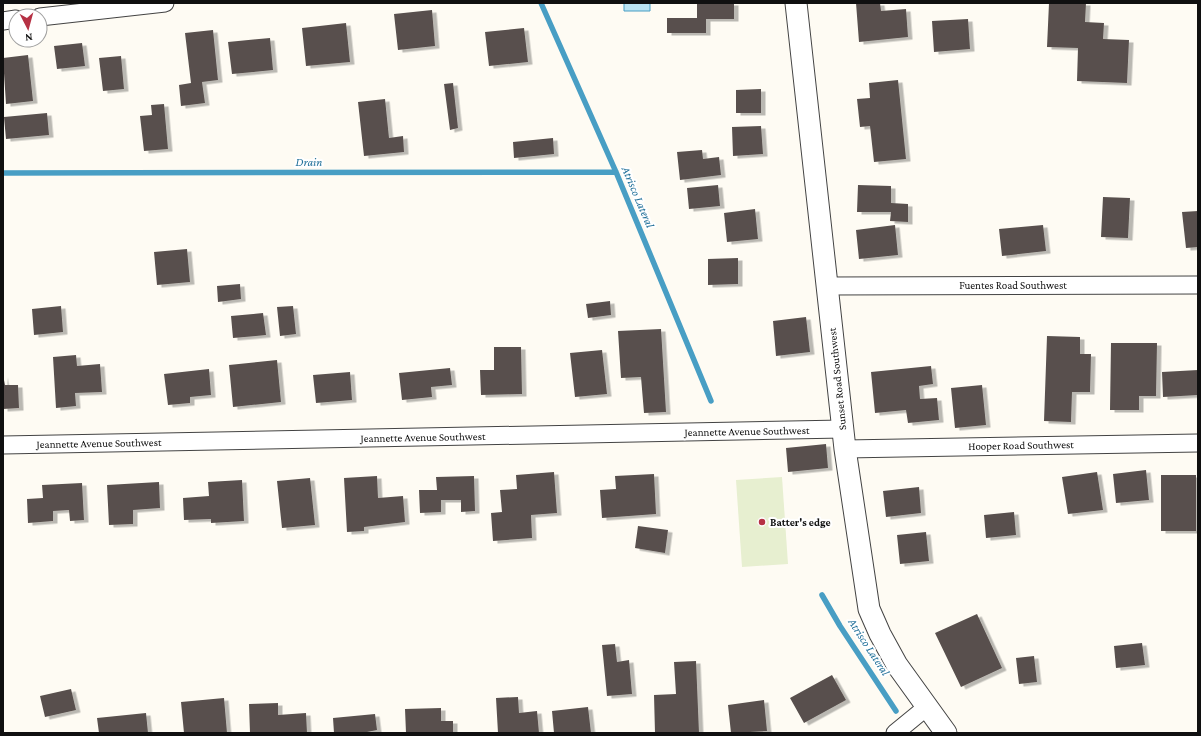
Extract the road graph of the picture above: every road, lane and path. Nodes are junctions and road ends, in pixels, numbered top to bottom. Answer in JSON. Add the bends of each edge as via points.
{"nodes":[{"id":1,"x":165,"y":3,"type":"edge"},
{"id":2,"x":796,"y":3,"type":"edge"},
{"id":3,"x":48,"y":16,"type":"edge"},
{"id":4,"x":1198,"y":285,"type":"edge"},
{"id":5,"x":827,"y":286,"type":"junction"},
{"id":6,"x":843,"y":429,"type":"junction"},
{"id":7,"x":1198,"y":443,"type":"edge"},
{"id":8,"x":3,"y":445,"type":"edge"},
{"id":9,"x":845,"y":449,"type":"junction"},
{"id":10,"x":928,"y":706,"type":"junction"},
{"id":11,"x":895,"y":733,"type":"edge"},
{"id":12,"x":946,"y":733,"type":"edge"}],
"edges":[{"from":1,"to":3,"type":"street"},
{"from":2,"to":5,"type":"street","name":"Sunset Road Southwest"},
{"from":4,"to":5,"type":"street","name":"Fuentes Road Southwest"},
{"from":5,"to":6,"type":"street","name":"Sunset Road Southwest"},
{"from":6,"to":8,"type":"street","name":"Jeannette Avenue Southwest"},
{"from":6,"to":9,"type":"street","name":"Sunset Road Southwest"},
{"from":7,"to":9,"type":"street","name":"Hooper Road Southwest"},
{"from":9,"to":10,"type":"street","name":"Sunset Road Southwest","via":[[869,609],[897,665]]},
{"from":10,"to":11,"type":"street"},
{"from":10,"to":12,"type":"street","name":"Sunset Road Southwest"}]}
